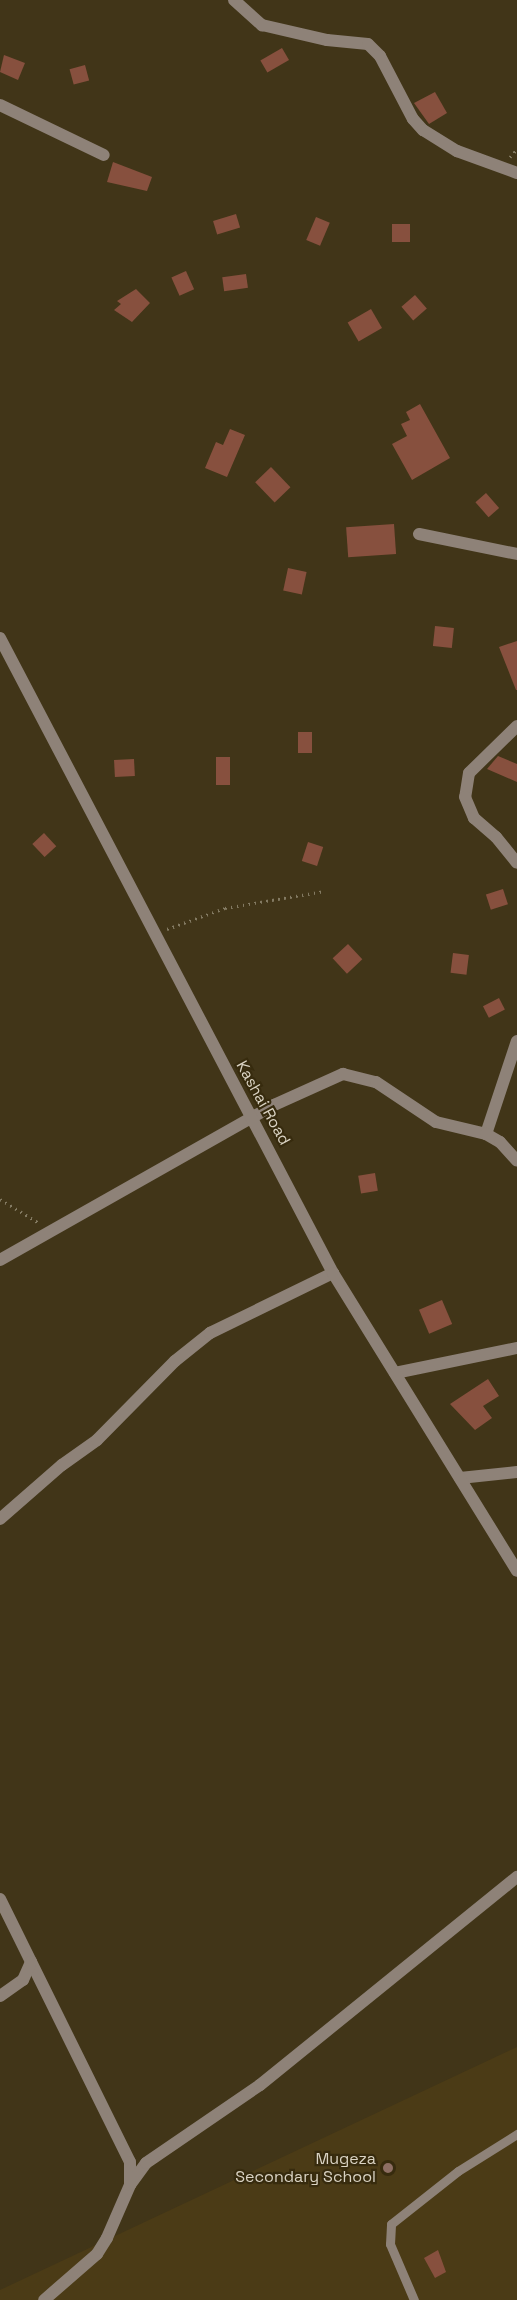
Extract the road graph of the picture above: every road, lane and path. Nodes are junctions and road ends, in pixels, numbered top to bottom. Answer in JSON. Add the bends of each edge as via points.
{"nodes":[{"id":1,"x":234,"y":0,"type":"edge"},
{"id":2,"x":0,"y":105,"type":"edge"},
{"id":3,"x":104,"y":155,"type":"dead end"},
{"id":4,"x":517,"y":173,"type":"edge"},
{"id":5,"x":419,"y":534,"type":"dead end"},
{"id":6,"x":517,"y":554,"type":"edge"},
{"id":7,"x":0,"y":638,"type":"edge"},
{"id":8,"x":517,"y":726,"type":"edge"},
{"id":9,"x":517,"y":863,"type":"edge"},
{"id":10,"x":324,"y":891,"type":"dead end"},
{"id":11,"x":154,"y":934,"type":"junction"},
{"id":12,"x":517,"y":1041,"type":"edge"},
{"id":13,"x":254,"y":1116,"type":"junction"},
{"id":14,"x":486,"y":1134,"type":"junction"},
{"id":15,"x":517,"y":1161,"type":"edge"},
{"id":16,"x":0,"y":1199,"type":"edge"},
{"id":17,"x":61,"y":1228,"type":"junction"},
{"id":18,"x":0,"y":1260,"type":"edge"},
{"id":19,"x":333,"y":1273,"type":"junction"},
{"id":20,"x":517,"y":1348,"type":"edge"},
{"id":21,"x":394,"y":1373,"type":"junction"},
{"id":22,"x":517,"y":1472,"type":"edge"},
{"id":23,"x":460,"y":1478,"type":"junction"},
{"id":24,"x":0,"y":1519,"type":"edge"},
{"id":25,"x":517,"y":1571,"type":"edge"},
{"id":26,"x":517,"y":1877,"type":"edge"},
{"id":27,"x":0,"y":1899,"type":"edge"},
{"id":28,"x":31,"y":1962,"type":"junction"},
{"id":29,"x":0,"y":1995,"type":"edge"},
{"id":30,"x":517,"y":2134,"type":"edge"},
{"id":31,"x":130,"y":2185,"type":"junction"},
{"id":32,"x":44,"y":2300,"type":"edge"},
{"id":33,"x":414,"y":2300,"type":"edge"}],
"edges":[{"from":1,"to":4,"type":"street","via":[[262,25],[327,40],[368,44],[386,65],[413,119],[423,130],[457,152]]},
{"from":2,"to":3,"type":"street"},
{"from":5,"to":6,"type":"street"},
{"from":7,"to":11,"type":"street","name":"Kashai Road"},
{"from":8,"to":9,"type":"street","via":[[470,773],[465,790],[466,806],[474,818]]},
{"from":10,"to":11,"type":"path","via":[[225,908]]},
{"from":11,"to":13,"type":"street","name":"Kashai Road"},
{"from":12,"to":14,"type":"street"},
{"from":13,"to":14,"type":"street","via":[[324,1079],[343,1074],[376,1082],[436,1122]]},
{"from":13,"to":17,"type":"street"},
{"from":13,"to":19,"type":"street","name":"Kashai Road"},
{"from":14,"to":15,"type":"street","via":[[500,1142]]},
{"from":16,"to":17,"type":"path","via":[[43,1225]]},
{"from":17,"to":18,"type":"street"},
{"from":19,"to":21,"type":"street","name":"Kashai Road"},
{"from":19,"to":24,"type":"street","via":[[210,1333],[140,1394],[97,1440]]},
{"from":20,"to":21,"type":"street"},
{"from":21,"to":23,"type":"street","name":"Kashai Road"},
{"from":22,"to":23,"type":"street"},
{"from":23,"to":25,"type":"street","name":"Kashai Road"},
{"from":26,"to":31,"type":"street","via":[[260,2085],[146,2163]]},
{"from":27,"to":28,"type":"street"},
{"from":28,"to":29,"type":"street","via":[[18,1986]]},
{"from":28,"to":31,"type":"street","via":[[127,2150]]},
{"from":30,"to":33,"type":"lane","via":[[458,2171],[391,2224],[390,2244]]},
{"from":31,"to":32,"type":"street","via":[[97,2254]]}]}
